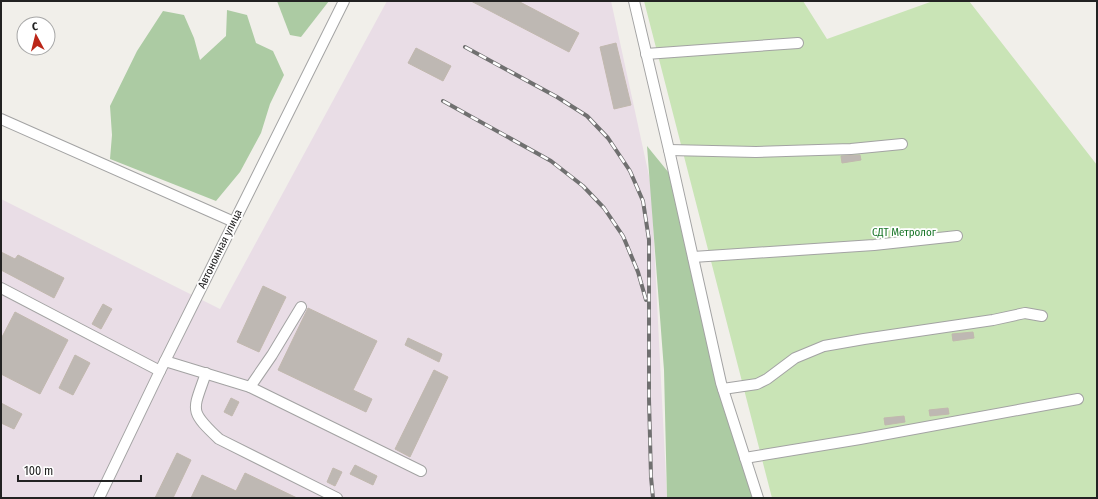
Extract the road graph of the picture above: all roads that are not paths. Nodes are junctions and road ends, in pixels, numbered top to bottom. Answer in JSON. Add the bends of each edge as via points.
{"nodes":[{"id":1,"x":344,"y":1,"type":"edge"},
{"id":2,"x":634,"y":1,"type":"edge"},
{"id":3,"x":798,"y":43,"type":"dead end"},
{"id":4,"x":646,"y":54,"type":"junction"},
{"id":5,"x":1,"y":119,"type":"edge"},
{"id":6,"x":902,"y":144,"type":"dead end"},
{"id":7,"x":669,"y":150,"type":"junction"},
{"id":8,"x":234,"y":222,"type":"junction"},
{"id":9,"x":957,"y":236,"type":"dead end"},
{"id":10,"x":693,"y":257,"type":"junction"},
{"id":11,"x":1,"y":288,"type":"edge"},
{"id":12,"x":301,"y":307,"type":"dead end"},
{"id":13,"x":1042,"y":316,"type":"dead end"},
{"id":14,"x":165,"y":361,"type":"junction"},
{"id":15,"x":160,"y":371,"type":"junction"},
{"id":16,"x":206,"y":373,"type":"junction"},
{"id":17,"x":250,"y":387,"type":"junction"},
{"id":18,"x":724,"y":389,"type":"junction"},
{"id":19,"x":1078,"y":400,"type":"dead end"},
{"id":20,"x":746,"y":458,"type":"junction"},
{"id":21,"x":421,"y":471,"type":"dead end"},
{"id":22,"x":99,"y":498,"type":"edge"},
{"id":23,"x":337,"y":498,"type":"edge"},
{"id":24,"x":758,"y":498,"type":"edge"}],
"edges":[{"from":1,"to":8,"type":"street","name":"Автономная улица"},
{"from":2,"to":4,"type":"street"},
{"from":3,"to":4,"type":"street"},
{"from":4,"to":7,"type":"street"},
{"from":5,"to":8,"type":"street"},
{"from":6,"to":7,"type":"street","via":[[851,149],[756,152]]},
{"from":7,"to":10,"type":"street"},
{"from":8,"to":14,"type":"street","name":"Автономная улица"},
{"from":9,"to":10,"type":"street","via":[[874,245]]},
{"from":10,"to":18,"type":"street"},
{"from":11,"to":15,"type":"street"},
{"from":12,"to":17,"type":"street"},
{"from":13,"to":18,"type":"street","via":[[1025,313],[824,346],[795,358],[757,384]]},
{"from":14,"to":15,"type":"street","name":"Автономная улица"},
{"from":14,"to":16,"type":"street"},
{"from":15,"to":22,"type":"street","name":"Автономная улица"},
{"from":16,"to":17,"type":"street"},
{"from":16,"to":23,"type":"street","via":[[195,406],[196,414],[204,424],[219,438]]},
{"from":17,"to":21,"type":"street"},
{"from":18,"to":20,"type":"street"},
{"from":19,"to":20,"type":"street"},
{"from":20,"to":24,"type":"street"}]}
